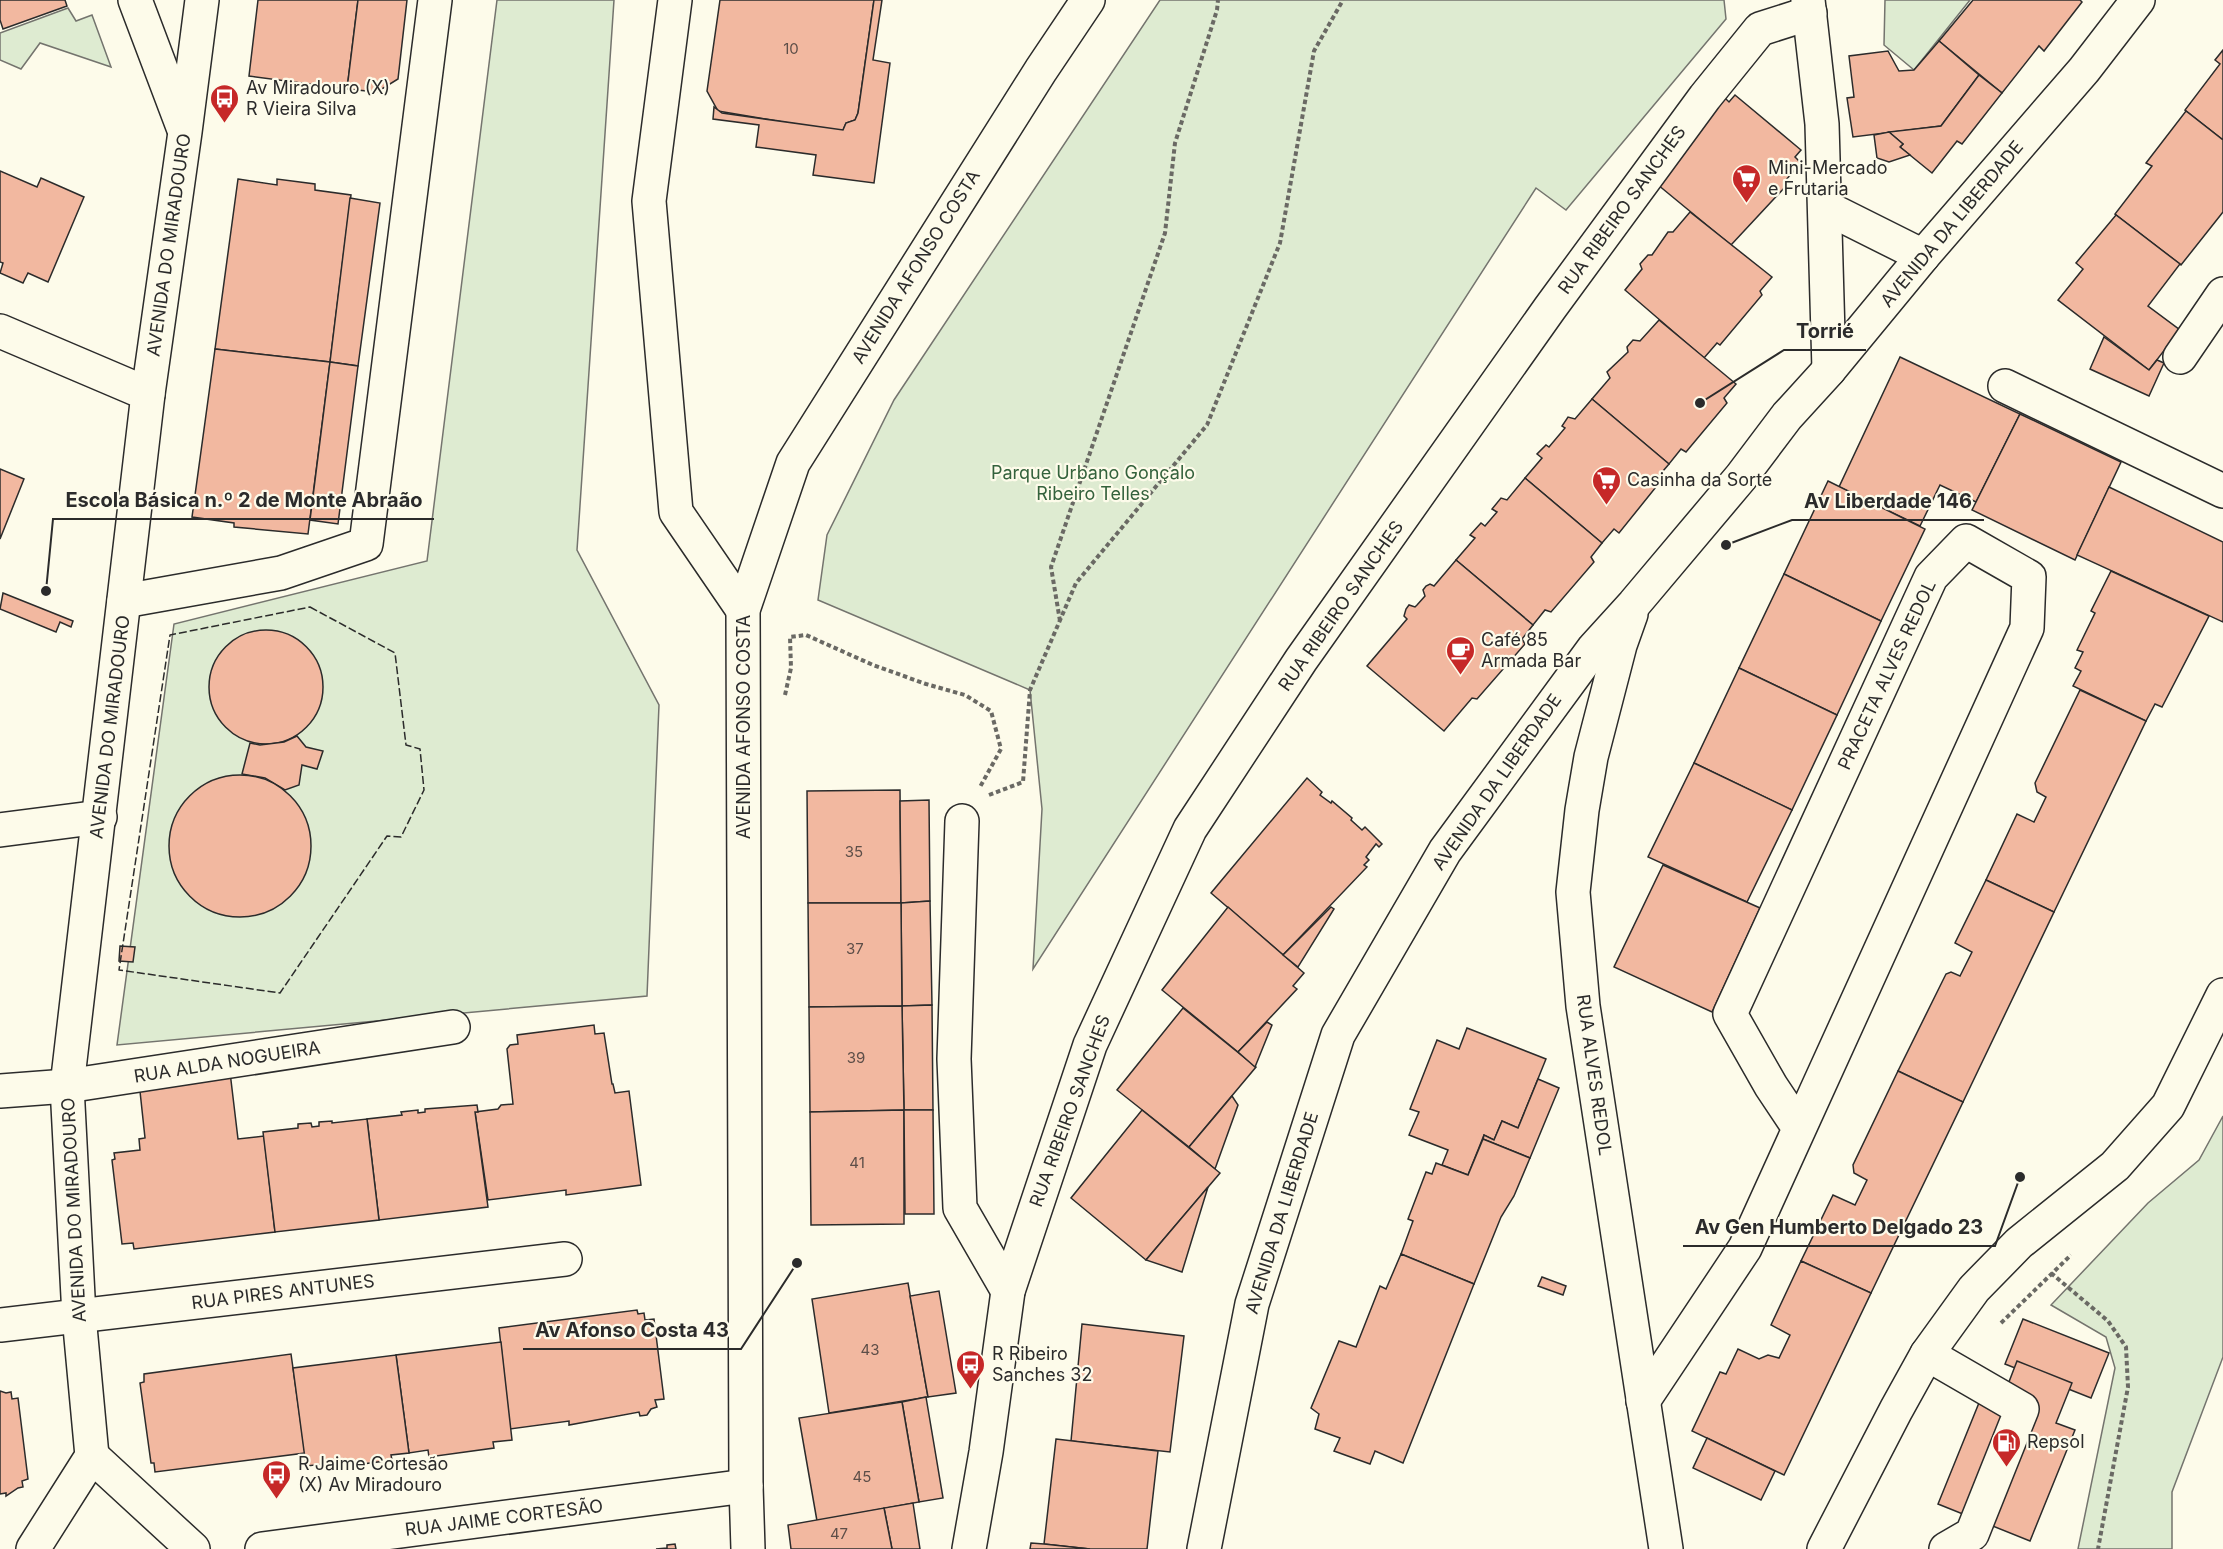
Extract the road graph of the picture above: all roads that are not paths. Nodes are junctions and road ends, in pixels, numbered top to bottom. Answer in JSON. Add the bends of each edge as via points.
{"nodes":[{"id":1,"x":135,"y":0,"type":"edge"},
{"id":2,"x":202,"y":0,"type":"edge"},
{"id":3,"x":435,"y":0,"type":"edge"},
{"id":4,"x":675,"y":0,"type":"edge"},
{"id":5,"x":1088,"y":0,"type":"edge"},
{"id":6,"x":2138,"y":0,"type":"edge"},
{"id":7,"x":1809,"y":7,"type":"edge"},
{"id":8,"x":185,"y":132,"type":"junction"},
{"id":9,"x":1825,"y":207,"type":"junction"},
{"id":10,"x":1923,"y":256,"type":"junction"},
{"id":11,"x":2223,"y":294,"type":"edge"},
{"id":12,"x":0,"y":332,"type":"edge"},
{"id":13,"x":2180,"y":357,"type":"dead end"},
{"id":14,"x":1829,"y":370,"type":"junction"},
{"id":15,"x":2005,"y":386,"type":"dead end"},
{"id":16,"x":148,"y":394,"type":"junction"},
{"id":17,"x":2223,"y":491,"type":"edge"},
{"id":18,"x":124,"y":601,"type":"junction"},
{"id":19,"x":1634,"y":604,"type":"junction"},
{"id":20,"x":743,"y":610,"type":"junction"},
{"id":21,"x":970,"y":807,"type":"road end"},
{"id":22,"x":100,"y":817,"type":"junction"},
{"id":23,"x":0,"y":830,"type":"edge"},
{"id":24,"x":2223,"y":995,"type":"edge"},
{"id":25,"x":453,"y":1027,"type":"dead end"},
{"id":26,"x":67,"y":1086,"type":"junction"},
{"id":27,"x":0,"y":1091,"type":"edge"},
{"id":28,"x":1799,"y":1128,"type":"junction"},
{"id":29,"x":565,"y":1259,"type":"dead end"},
{"id":30,"x":1008,"y":1291,"type":"junction"},
{"id":31,"x":79,"y":1316,"type":"junction"},
{"id":32,"x":0,"y":1325,"type":"edge"},
{"id":33,"x":1928,"y":1354,"type":"junction"},
{"id":34,"x":1643,"y":1401,"type":"junction"},
{"id":35,"x":92,"y":1456,"type":"junction"},
{"id":36,"x":746,"y":1486,"type":"junction"},
{"id":37,"x":33,"y":1549,"type":"edge"},
{"id":38,"x":193,"y":1549,"type":"edge"},
{"id":39,"x":262,"y":1549,"type":"edge"},
{"id":40,"x":748,"y":1549,"type":"edge"},
{"id":41,"x":969,"y":1549,"type":"edge"},
{"id":42,"x":1204,"y":1549,"type":"edge"},
{"id":43,"x":1666,"y":1549,"type":"edge"},
{"id":44,"x":1824,"y":1549,"type":"edge"},
{"id":45,"x":1946,"y":1549,"type":"edge"}],
"edges":[{"from":1,"to":8,"type":"street"},
{"from":2,"to":8,"type":"street","name":"AVENIDA DO MIRADOURO"},
{"from":3,"to":18,"type":"street","via":[[366,544],[281,573]]},
{"from":4,"to":20,"type":"street","via":[[649,201],[676,512]]},
{"from":5,"to":20,"type":"street","name":"AVENIDA AFONSO COSTA","via":[[793,463]]},
{"from":6,"to":10,"type":"street","name":"AVENIDA DA LIBERDADE","via":[[2084,70]]},
{"from":7,"to":9,"type":"street","via":[[1822,124]]},
{"from":7,"to":30,"type":"street","name":"RUA RIBEIRO SANCHES","via":[[1760,29],[1705,97],[1301,660],[1190,829],[1090,1046]]},
{"from":8,"to":16,"type":"street","name":"AVENIDA DO MIRADOURO"},
{"from":9,"to":10,"type":"street"},
{"from":9,"to":14,"type":"street"},
{"from":10,"to":14,"type":"street","name":"AVENIDA DA LIBERDADE"},
{"from":11,"to":13,"type":"street"},
{"from":12,"to":16,"type":"street"},
{"from":14,"to":19,"type":"street","name":"AVENIDA DA LIBERDADE"},
{"from":15,"to":17,"type":"street"},
{"from":16,"to":18,"type":"street","name":"AVENIDA DO MIRADOURO"},
{"from":18,"to":22,"type":"street","name":"AVENIDA DO MIRADOURO"},
{"from":19,"to":34,"type":"street","name":"RUA ALVES REDOL","via":[[1591,757],[1573,892],[1583,1006]]},
{"from":19,"to":42,"type":"street","name":"AVENIDA DA LIBERDADE","via":[[1594,648],[1445,851],[1338,1035],[1252,1304]]},
{"from":20,"to":36,"type":"street","name":"AVENIDA AFONSO COSTA"},
{"from":21,"to":30,"type":"street","via":[[954,1059],[960,1208]]},
{"from":22,"to":23,"type":"street"},
{"from":22,"to":26,"type":"street","name":"AVENIDA DO MIRADOURO"},
{"from":24,"to":33,"type":"street","via":[[2168,1106],[2115,1166],[2019,1243],[1974,1289]]},
{"from":25,"to":26,"type":"street","name":"RUA ALDA NOGUEIRA"},
{"from":26,"to":27,"type":"street","name":"RUA ALDA NOGUEIRA"},
{"from":26,"to":31,"type":"street","name":"AVENIDA DO MIRADOURO"},
{"from":28,"to":28,"type":"street","name":"PRACETA ALVES REDOL","via":[[2027,628],[2029,577],[1966,541],[1930,577],[1730,1014]]},
{"from":28,"to":34,"type":"street","name":"PRACETA ALVES REDOL","via":[[1745,1248]]},
{"from":29,"to":31,"type":"street","name":"RUA PIRES ANTUNES"},
{"from":30,"to":41,"type":"street","name":"RUA RIBEIRO SANCHES"},
{"from":31,"to":32,"type":"street","name":"RUA PIRES ANTUNES"},
{"from":31,"to":35,"type":"street","name":"AVENIDA DO MIRADOURO"},
{"from":33,"to":44,"type":"street"},
{"from":33,"to":45,"type":"street","via":[[2022,1409],[1972,1534]]},
{"from":34,"to":43,"type":"street","name":"RUA ALVES REDOL"},
{"from":35,"to":37,"type":"street"},
{"from":35,"to":38,"type":"street"},
{"from":36,"to":39,"type":"street","name":"RUA JAIME CORTESÃO"},
{"from":36,"to":40,"type":"street","name":"AVENIDA AFONSO COSTA"}]}
